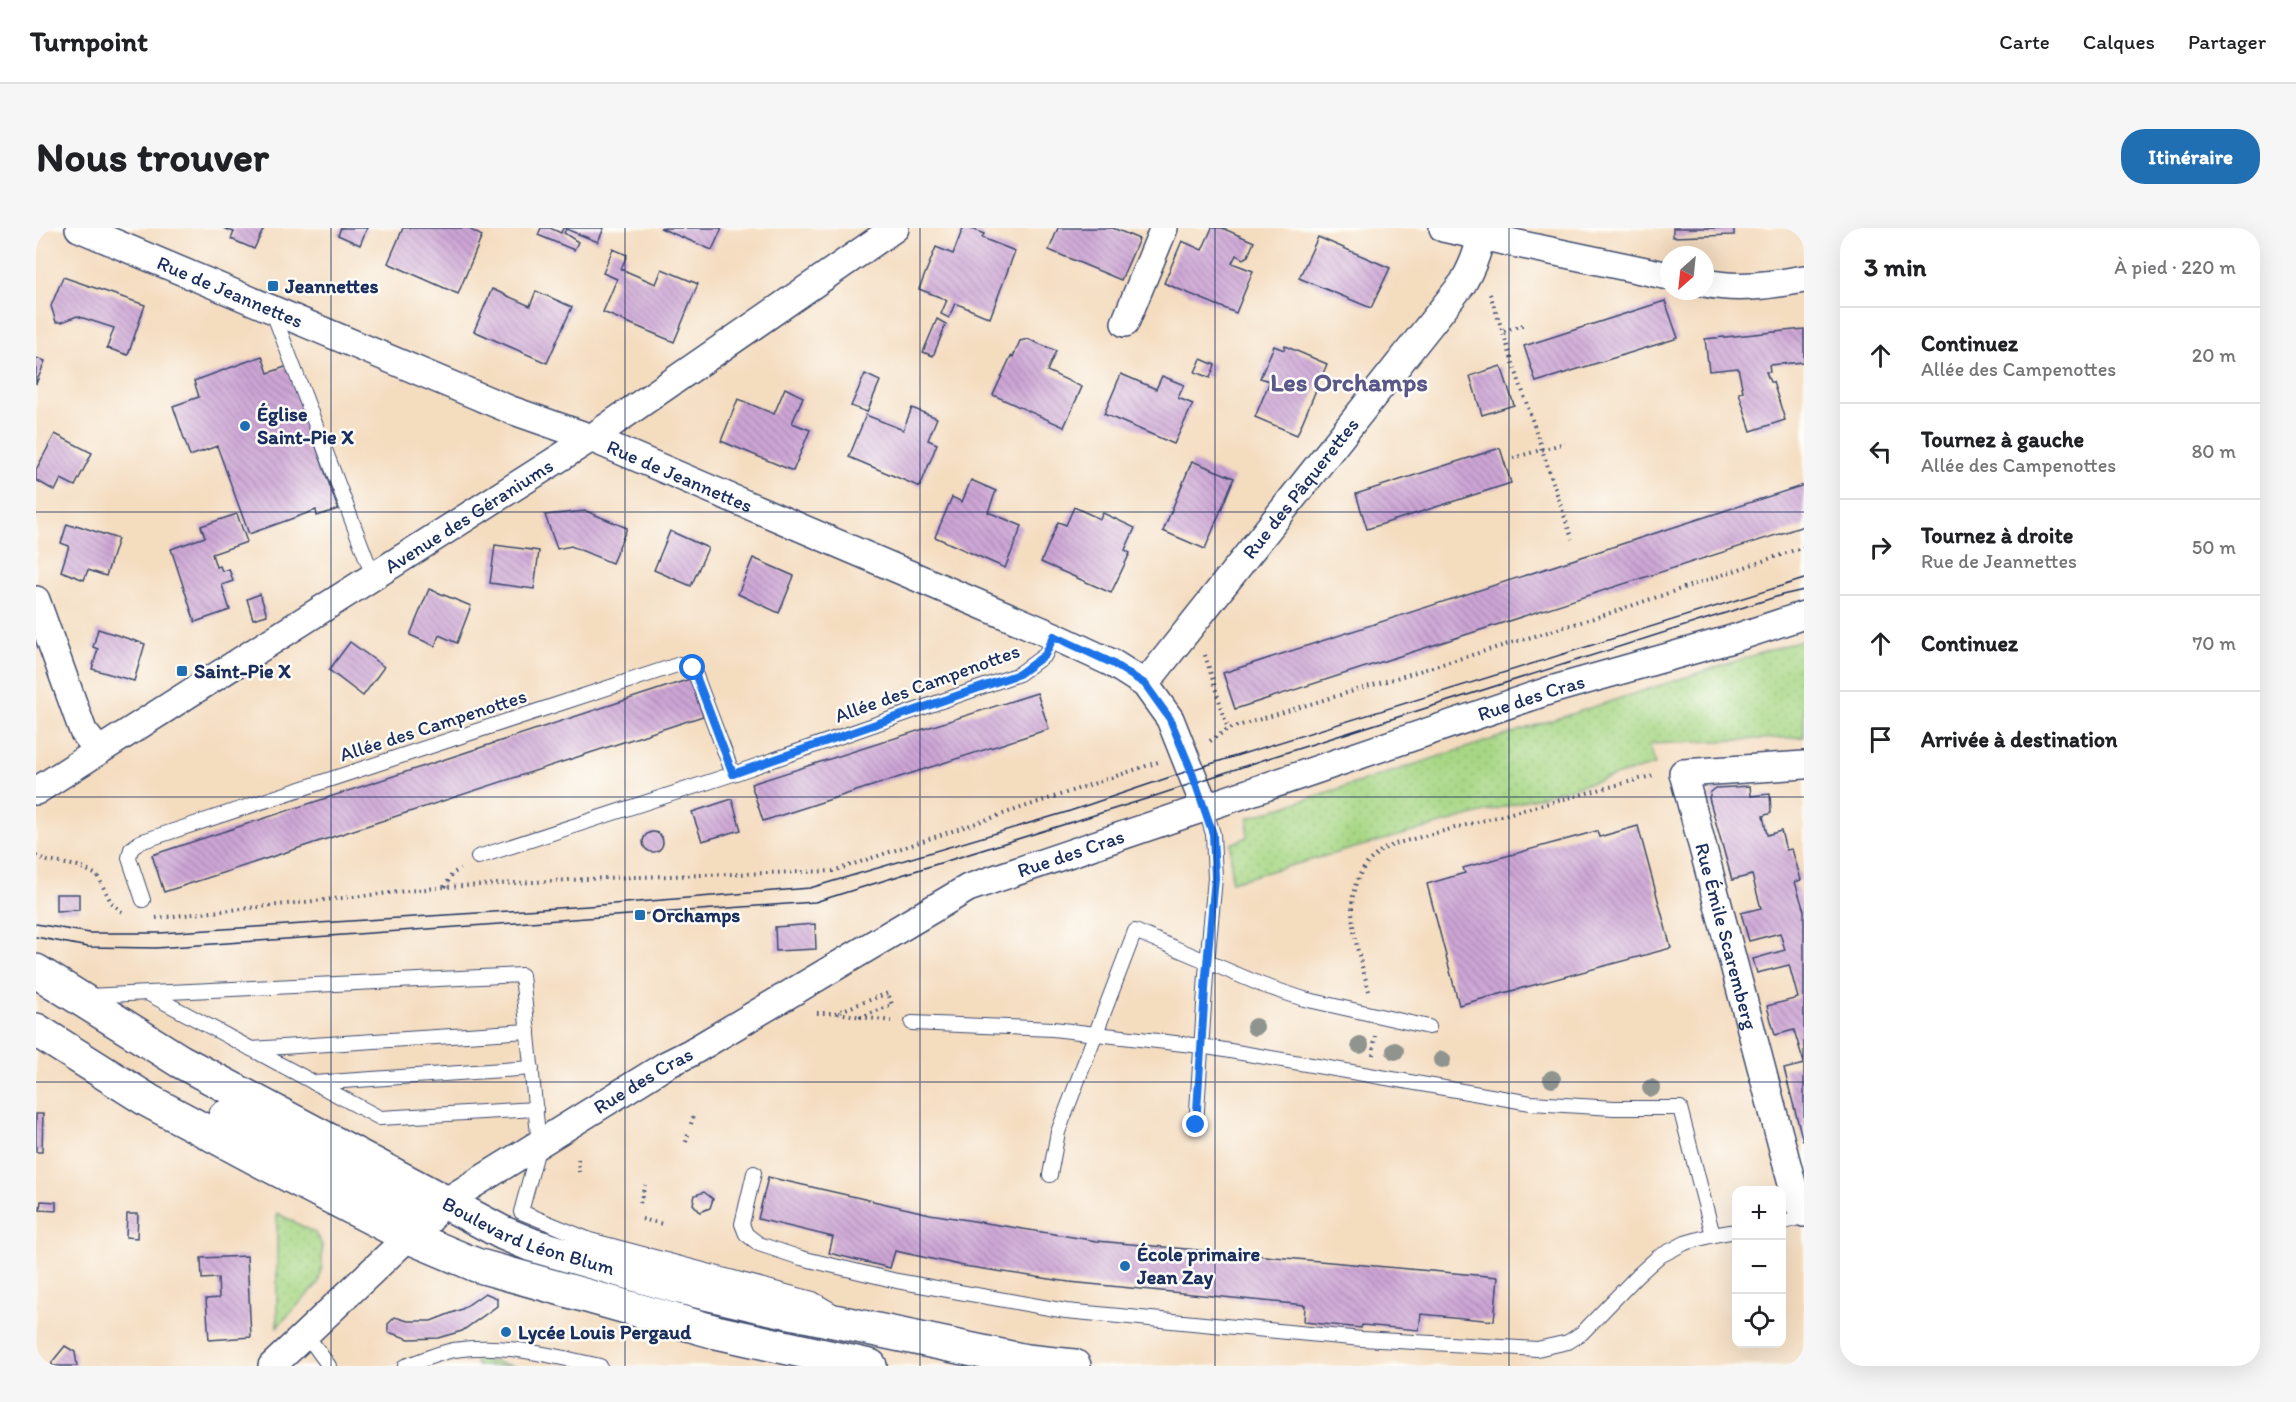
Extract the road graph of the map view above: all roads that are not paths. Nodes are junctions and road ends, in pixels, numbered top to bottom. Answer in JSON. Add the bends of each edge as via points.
{"nodes":[{"id":1,"x":79,"y":228,"type":"edge"},
{"id":2,"x":895,"y":228,"type":"edge"},
{"id":3,"x":1164,"y":228,"type":"edge"},
{"id":4,"x":1443,"y":228,"type":"edge"},
{"id":5,"x":1481,"y":233,"type":"edge"},
{"id":6,"x":1660,"y":274,"type":"edge"},
{"id":7,"x":1804,"y":279,"type":"edge"},
{"id":8,"x":1714,"y":285,"type":"edge"},
{"id":9,"x":271,"y":309,"type":"junction"},
{"id":10,"x":1125,"y":323,"type":"dead end"},
{"id":11,"x":591,"y":438,"type":"junction"},
{"id":12,"x":373,"y":576,"type":"junction"},
{"id":13,"x":36,"y":600,"type":"edge"},
{"id":14,"x":1804,"y":615,"type":"edge"},
{"id":15,"x":1054,"y":636,"type":"junction"},
{"id":16,"x":1145,"y":684,"type":"junction"},
{"id":17,"x":98,"y":750,"type":"junction"},
{"id":18,"x":1804,"y":765,"type":"edge"},
{"id":19,"x":733,"y":774,"type":"junction"},
{"id":20,"x":36,"y":791,"type":"edge"},
{"id":21,"x":1205,"y":807,"type":"junction"},
{"id":22,"x":478,"y":857,"type":"dead end"},
{"id":23,"x":143,"y":900,"type":"dead end"},
{"id":24,"x":1207,"y":961,"type":"junction"},
{"id":25,"x":36,"y":971,"type":"edge"},
{"id":26,"x":147,"y":993,"type":"junction"},
{"id":27,"x":76,"y":997,"type":"junction"},
{"id":28,"x":912,"y":1023,"type":"road end"},
{"id":29,"x":1429,"y":1027,"type":"dead end"},
{"id":30,"x":36,"y":1030,"type":"edge"},
{"id":31,"x":528,"y":1031,"type":"junction"},
{"id":32,"x":1095,"y":1034,"type":"junction"},
{"id":33,"x":1201,"y":1046,"type":"junction"},
{"id":34,"x":250,"y":1049,"type":"junction"},
{"id":35,"x":532,"y":1068,"type":"junction"},
{"id":36,"x":314,"y":1083,"type":"junction"},
{"id":37,"x":536,"y":1109,"type":"junction"},
{"id":38,"x":1196,"y":1125,"type":"dead end"},
{"id":39,"x":539,"y":1145,"type":"junction"},
{"id":40,"x":754,"y":1173,"type":"dead end"},
{"id":41,"x":1050,"y":1175,"type":"dead end"},
{"id":42,"x":1804,"y":1215,"type":"edge"},
{"id":43,"x":426,"y":1218,"type":"junction"},
{"id":44,"x":1786,"y":1222,"type":"edge"},
{"id":45,"x":1732,"y":1232,"type":"edge"},
{"id":46,"x":1713,"y":1234,"type":"junction"},
{"id":47,"x":859,"y":1325,"type":"junction"},
{"id":48,"x":306,"y":1334,"type":"junction"},
{"id":49,"x":272,"y":1366,"type":"edge"},
{"id":50,"x":329,"y":1366,"type":"edge"},
{"id":51,"x":405,"y":1366,"type":"edge"},
{"id":52,"x":600,"y":1366,"type":"edge"},
{"id":53,"x":870,"y":1366,"type":"edge"},
{"id":54,"x":1074,"y":1366,"type":"edge"}],
"edges":[{"from":1,"to":9,"type":"street","name":"Rue de Jeannettes"},
{"from":2,"to":11,"type":"street","name":"Avenue des Géraniums"},
{"from":3,"to":10,"type":"street"},
{"from":4,"to":5,"type":"street"},
{"from":5,"to":6,"type":"street","via":[[1562,255]]},
{"from":5,"to":16,"type":"street","name":"Rue des Pâquerettes","via":[[1463,283]]},
{"from":7,"to":8,"type":"street","via":[[1763,286]]},
{"from":9,"to":11,"type":"street","name":"Rue de Jeannettes","via":[[511,410]]},
{"from":9,"to":12,"type":"lane"},
{"from":11,"to":12,"type":"street","name":"Avenue des Géraniums"},
{"from":11,"to":15,"type":"street","name":"Rue de Jeannettes"},
{"from":12,"to":17,"type":"street","name":"Avenue des Géraniums"},
{"from":13,"to":17,"type":"street","via":[[83,731]]},
{"from":14,"to":21,"type":"street","name":"Rue des Cras","via":[[1551,690]]},
{"from":15,"to":16,"type":"street","name":"Rue de Jeannettes","via":[[1112,663]]},
{"from":15,"to":19,"type":"lane","name":"Allée des Campenottes","via":[[1045,655],[1019,674]]},
{"from":16,"to":21,"type":"street","name":"Rue de Jeannettes","via":[[1170,719]]},
{"from":17,"to":20,"type":"street","name":"Avenue des Géraniums"},
{"from":18,"to":42,"type":"street","name":"Rue Émile Scaremberg","via":[[1683,773],[1797,1202]]},
{"from":19,"to":22,"type":"lane","name":"Allée des Campenottes"},
{"from":19,"to":23,"type":"lane","name":"Allée des Campenottes","via":[[693,668],[680,664],[140,842],[131,849],[129,858]]},
{"from":21,"to":24,"type":"lane","via":[[1213,834],[1215,878]]},
{"from":21,"to":39,"type":"street","name":"Rue des Cras","via":[[968,888],[666,1065]]},
{"from":24,"to":29,"type":"lane","via":[[1304,999]]},
{"from":24,"to":32,"type":"lane","via":[[1135,931]]},
{"from":24,"to":33,"type":"lane"},
{"from":25,"to":27,"type":"main road","name":"Boulevard Léon Blum"},
{"from":26,"to":27,"type":"lane"},
{"from":26,"to":31,"type":"lane","via":[[522,975]]},
{"from":26,"to":34,"type":"lane"},
{"from":27,"to":43,"type":"main road","name":"Boulevard Léon Blum"},
{"from":28,"to":32,"type":"lane"},
{"from":30,"to":43,"type":"main road","name":"Boulevard Léon Blum","via":[[149,1101]]},
{"from":31,"to":34,"type":"lane"},
{"from":31,"to":35,"type":"lane"},
{"from":32,"to":33,"type":"lane"},
{"from":32,"to":41,"type":"lane","via":[[1058,1132]]},
{"from":33,"to":38,"type":"lane"},
{"from":33,"to":46,"type":"lane","via":[[1531,1103],[1680,1108]]},
{"from":34,"to":36,"type":"lane"},
{"from":35,"to":36,"type":"lane"},
{"from":35,"to":37,"type":"lane"},
{"from":36,"to":37,"type":"lane","via":[[380,1118]]},
{"from":37,"to":39,"type":"lane"},
{"from":39,"to":43,"type":"street","name":"Rue des Cras"},
{"from":39,"to":47,"type":"lane","via":[[520,1212],[590,1240],[813,1299]]},
{"from":40,"to":46,"type":"lane","via":[[742,1224],[746,1234],[759,1244],[801,1258],[897,1281],[1066,1311],[1362,1339],[1537,1348],[1568,1342],[1582,1334],[1658,1257]]},
{"from":42,"to":44,"type":"lane"},
{"from":43,"to":47,"type":"main road","name":"Boulevard Léon Blum","via":[[503,1233],[675,1286]]},
{"from":43,"to":48,"type":"street","name":"Rue des Cras"},
{"from":43,"to":53,"type":"main road","name":"Boulevard Léon Blum","via":[[487,1268],[716,1332]]},
{"from":45,"to":46,"type":"lane"},
{"from":47,"to":54,"type":"main road","name":"Boulevard Léon Blum","via":[[1026,1361]]},
{"from":48,"to":49,"type":"street","name":"Rue des Cras"},
{"from":48,"to":50,"type":"lane"},
{"from":51,"to":52,"type":"lane","via":[[472,1348],[520,1349]]}]}
